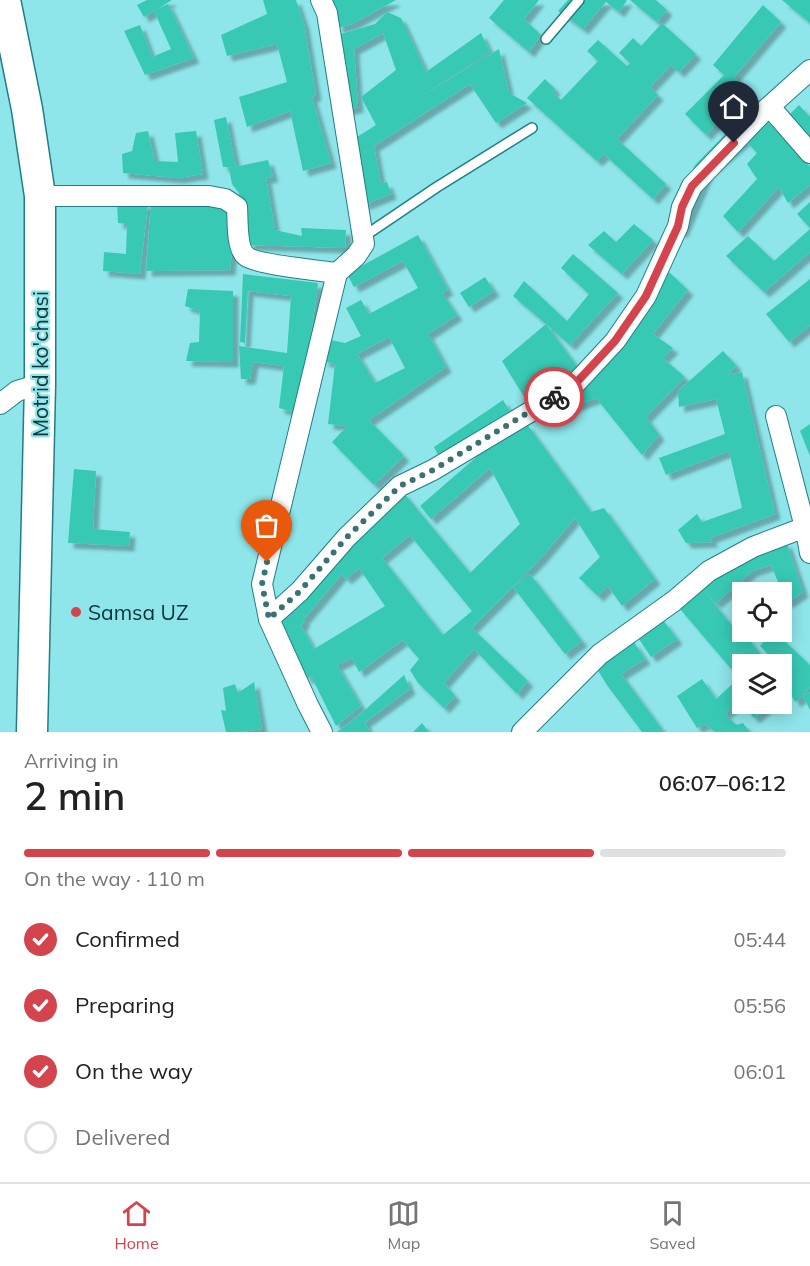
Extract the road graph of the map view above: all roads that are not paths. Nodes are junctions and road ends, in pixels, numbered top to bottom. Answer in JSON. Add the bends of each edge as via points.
{"nodes":[{"id":1,"x":5,"y":0,"type":"edge"},
{"id":2,"x":321,"y":0,"type":"edge"},
{"id":3,"x":579,"y":0,"type":"edge"},
{"id":4,"x":546,"y":39,"type":"dead end"},
{"id":5,"x":810,"y":70,"type":"edge"},
{"id":6,"x":770,"y":107,"type":"junction"},
{"id":7,"x":532,"y":128,"type":"dead end"},
{"id":8,"x":810,"y":153,"type":"edge"},
{"id":9,"x":40,"y":196,"type":"junction"},
{"id":10,"x":363,"y":237,"type":"junction"},
{"id":11,"x":337,"y":273,"type":"junction"},
{"id":12,"x":40,"y":384,"type":"junction"},
{"id":13,"x":0,"y":404,"type":"edge"},
{"id":14,"x":776,"y":416,"type":"dead end"},
{"id":15,"x":808,"y":530,"type":"edge"},
{"id":16,"x":810,"y":553,"type":"edge"},
{"id":17,"x":269,"y":619,"type":"junction"},
{"id":18,"x":32,"y":732,"type":"edge"},
{"id":19,"x":322,"y":732,"type":"edge"},
{"id":20,"x":522,"y":732,"type":"edge"}],
"edges":[{"from":1,"to":9,"type":"main road","name":"Motrid ko'chasi"},
{"from":2,"to":10,"type":"street","via":[[327,13]]},
{"from":3,"to":4,"type":"lane"},
{"from":5,"to":6,"type":"street"},
{"from":6,"to":8,"type":"street"},
{"from":6,"to":17,"type":"street","via":[[692,186],[646,296],[615,341],[576,383],[400,486]]},
{"from":7,"to":10,"type":"lane"},
{"from":9,"to":11,"type":"street","via":[[225,198],[237,207],[240,246],[246,257]]},
{"from":9,"to":12,"type":"main road","name":"Motrid ko'chasi"},
{"from":10,"to":11,"type":"street","via":[[364,244],[356,256]]},
{"from":11,"to":17,"type":"street","via":[[262,584]]},
{"from":12,"to":13,"type":"street","via":[[17,392]]},
{"from":12,"to":18,"type":"main road","name":"Motrid ko'chasi"},
{"from":14,"to":15,"type":"street"},
{"from":15,"to":16,"type":"street"},
{"from":15,"to":20,"type":"street","via":[[753,547],[709,570],[674,601],[600,654]]},
{"from":17,"to":19,"type":"street"}]}
